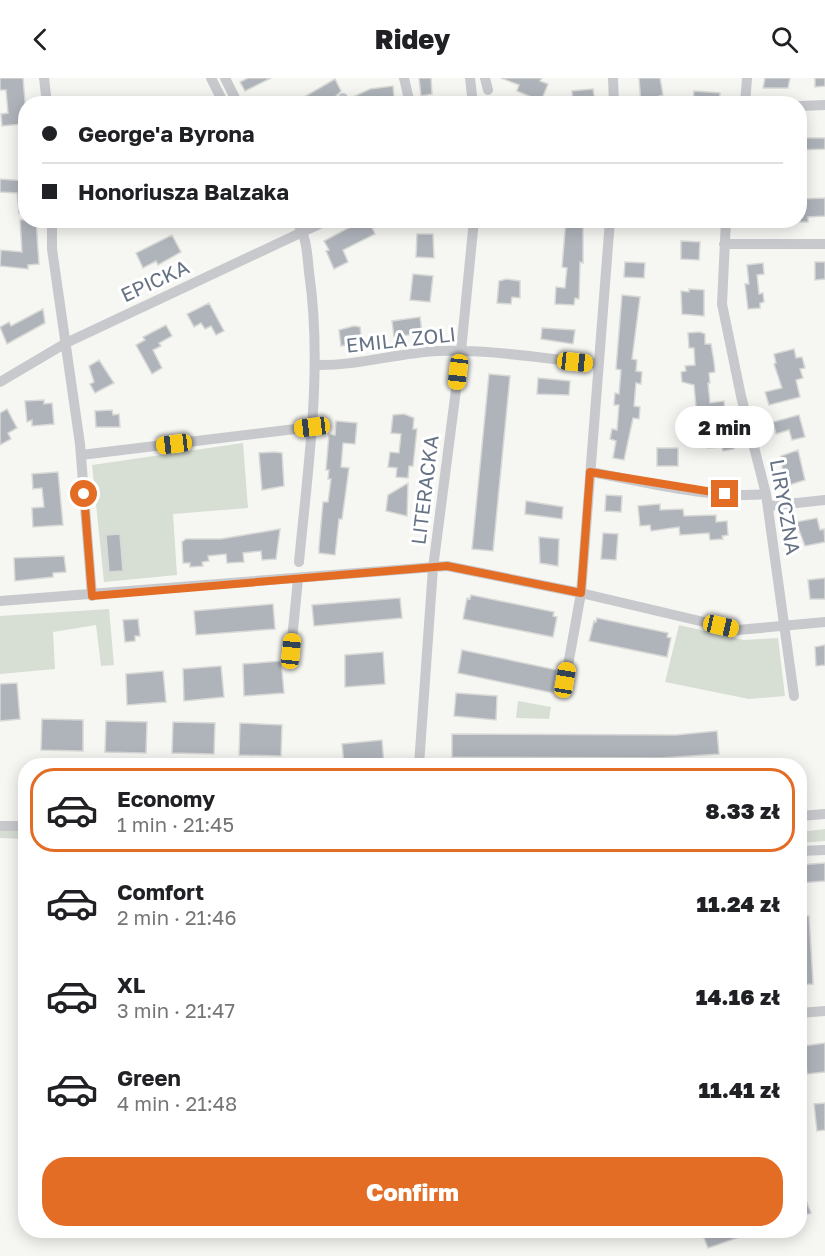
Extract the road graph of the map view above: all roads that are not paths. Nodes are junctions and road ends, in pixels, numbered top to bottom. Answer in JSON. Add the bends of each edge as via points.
{"nodes":[{"id":1,"x":44,"y":78,"type":"edge"},
{"id":2,"x":211,"y":78,"type":"edge"},
{"id":3,"x":225,"y":78,"type":"edge"},
{"id":4,"x":404,"y":78,"type":"edge"},
{"id":5,"x":470,"y":78,"type":"edge"},
{"id":6,"x":485,"y":78,"type":"edge"},
{"id":7,"x":613,"y":78,"type":"edge"},
{"id":8,"x":747,"y":78,"type":"edge"},
{"id":9,"x":488,"y":90,"type":"dead end"},
{"id":10,"x":46,"y":96,"type":"edge"},
{"id":11,"x":220,"y":96,"type":"edge"},
{"id":12,"x":234,"y":96,"type":"edge"},
{"id":13,"x":408,"y":96,"type":"edge"},
{"id":14,"x":472,"y":96,"type":"edge"},
{"id":15,"x":614,"y":96,"type":"edge"},
{"id":16,"x":746,"y":96,"type":"edge"},
{"id":17,"x":825,"y":105,"type":"edge"},
{"id":18,"x":807,"y":106,"type":"edge"},
{"id":19,"x":52,"y":228,"type":"edge"},
{"id":20,"x":302,"y":228,"type":"edge"},
{"id":21,"x":311,"y":228,"type":"edge"},
{"id":22,"x":473,"y":228,"type":"edge"},
{"id":23,"x":609,"y":228,"type":"edge"},
{"id":24,"x":725,"y":228,"type":"edge"},
{"id":25,"x":304,"y":231,"type":"junction"},
{"id":26,"x":724,"y":244,"type":"junction"},
{"id":27,"x":825,"y":244,"type":"edge"},
{"id":28,"x":66,"y":343,"type":"junction"},
{"id":29,"x":461,"y":351,"type":"junction"},
{"id":30,"x":598,"y":364,"type":"junction"},
{"id":31,"x":316,"y":365,"type":"junction"},
{"id":32,"x":0,"y":382,"type":"edge"},
{"id":33,"x":312,"y":427,"type":"junction"},
{"id":34,"x":81,"y":455,"type":"junction"},
{"id":35,"x":590,"y":472,"type":"junction"},
{"id":36,"x":766,"y":494,"type":"junction"},
{"id":37,"x":825,"y":500,"type":"edge"},
{"id":38,"x":769,"y":506,"type":"junction"},
{"id":39,"x":299,"y":562,"type":"dead end"},
{"id":40,"x":433,"y":568,"type":"junction"},
{"id":41,"x":298,"y":579,"type":"junction"},
{"id":42,"x":581,"y":593,"type":"junction"},
{"id":43,"x":92,"y":596,"type":"junction"},
{"id":44,"x":0,"y":601,"type":"edge"},
{"id":45,"x":825,"y":622,"type":"edge"},
{"id":46,"x":786,"y":626,"type":"junction"},
{"id":47,"x":291,"y":651,"type":"dead end"},
{"id":48,"x":563,"y":693,"type":"dead end"},
{"id":49,"x":794,"y":696,"type":"dead end"},
{"id":50,"x":419,"y":758,"type":"edge"},
{"id":51,"x":825,"y":813,"type":"edge"},
{"id":52,"x":807,"y":815,"type":"edge"},
{"id":53,"x":0,"y":826,"type":"edge"},
{"id":54,"x":18,"y":826,"type":"edge"},
{"id":55,"x":807,"y":850,"type":"edge"},
{"id":56,"x":825,"y":850,"type":"edge"},
{"id":57,"x":825,"y":1011,"type":"edge"},
{"id":58,"x":807,"y":1012,"type":"edge"}],
"edges":[{"from":1,"to":10,"type":"street"},
{"from":2,"to":11,"type":"street"},
{"from":3,"to":12,"type":"street"},
{"from":4,"to":13,"type":"street"},
{"from":5,"to":14,"type":"street"},
{"from":6,"to":9,"type":"street"},
{"from":7,"to":15,"type":"street"},
{"from":8,"to":16,"type":"street"},
{"from":17,"to":18,"type":"street"},
{"from":19,"to":28,"type":"street"},
{"from":20,"to":25,"type":"street"},
{"from":21,"to":25,"type":"street","name":"EPICKA"},
{"from":22,"to":29,"type":"street","name":"LITERACKA"},
{"from":23,"to":30,"type":"street"},
{"from":24,"to":26,"type":"street","name":"LIRYCZNA"},
{"from":25,"to":28,"type":"street","name":"EPICKA"},
{"from":25,"to":31,"type":"street","via":[[313,296]]},
{"from":26,"to":27,"type":"street"},
{"from":26,"to":36,"type":"street","name":"LIRYCZNA","via":[[722,304],[726,329]]},
{"from":28,"to":32,"type":"street","name":"EPICKA"},
{"from":28,"to":34,"type":"street"},
{"from":29,"to":30,"type":"street","name":"EMILA ZOLI"},
{"from":29,"to":31,"type":"street","name":"EMILA ZOLI","via":[[348,365]]},
{"from":29,"to":40,"type":"street","name":"LITERACKA"},
{"from":30,"to":35,"type":"street"},
{"from":31,"to":33,"type":"street"},
{"from":33,"to":34,"type":"street"},
{"from":33,"to":39,"type":"street"},
{"from":34,"to":43,"type":"street"},
{"from":35,"to":36,"type":"street","via":[[707,493]]},
{"from":35,"to":42,"type":"street"},
{"from":36,"to":38,"type":"street","name":"LIRYCZNA"},
{"from":37,"to":38,"type":"street"},
{"from":38,"to":46,"type":"street","name":"LIRYCZNA"},
{"from":40,"to":41,"type":"street"},
{"from":40,"to":42,"type":"street","via":[[447,566]]},
{"from":40,"to":50,"type":"street","name":"LITERACKA"},
{"from":41,"to":43,"type":"street"},
{"from":41,"to":47,"type":"street"},
{"from":42,"to":46,"type":"street","via":[[738,630]]},
{"from":42,"to":48,"type":"street"},
{"from":43,"to":44,"type":"street"},
{"from":45,"to":46,"type":"street"},
{"from":46,"to":49,"type":"street","name":"LIRYCZNA"},
{"from":51,"to":52,"type":"street"},
{"from":53,"to":54,"type":"street"},
{"from":55,"to":56,"type":"street"},
{"from":57,"to":58,"type":"street"}]}
